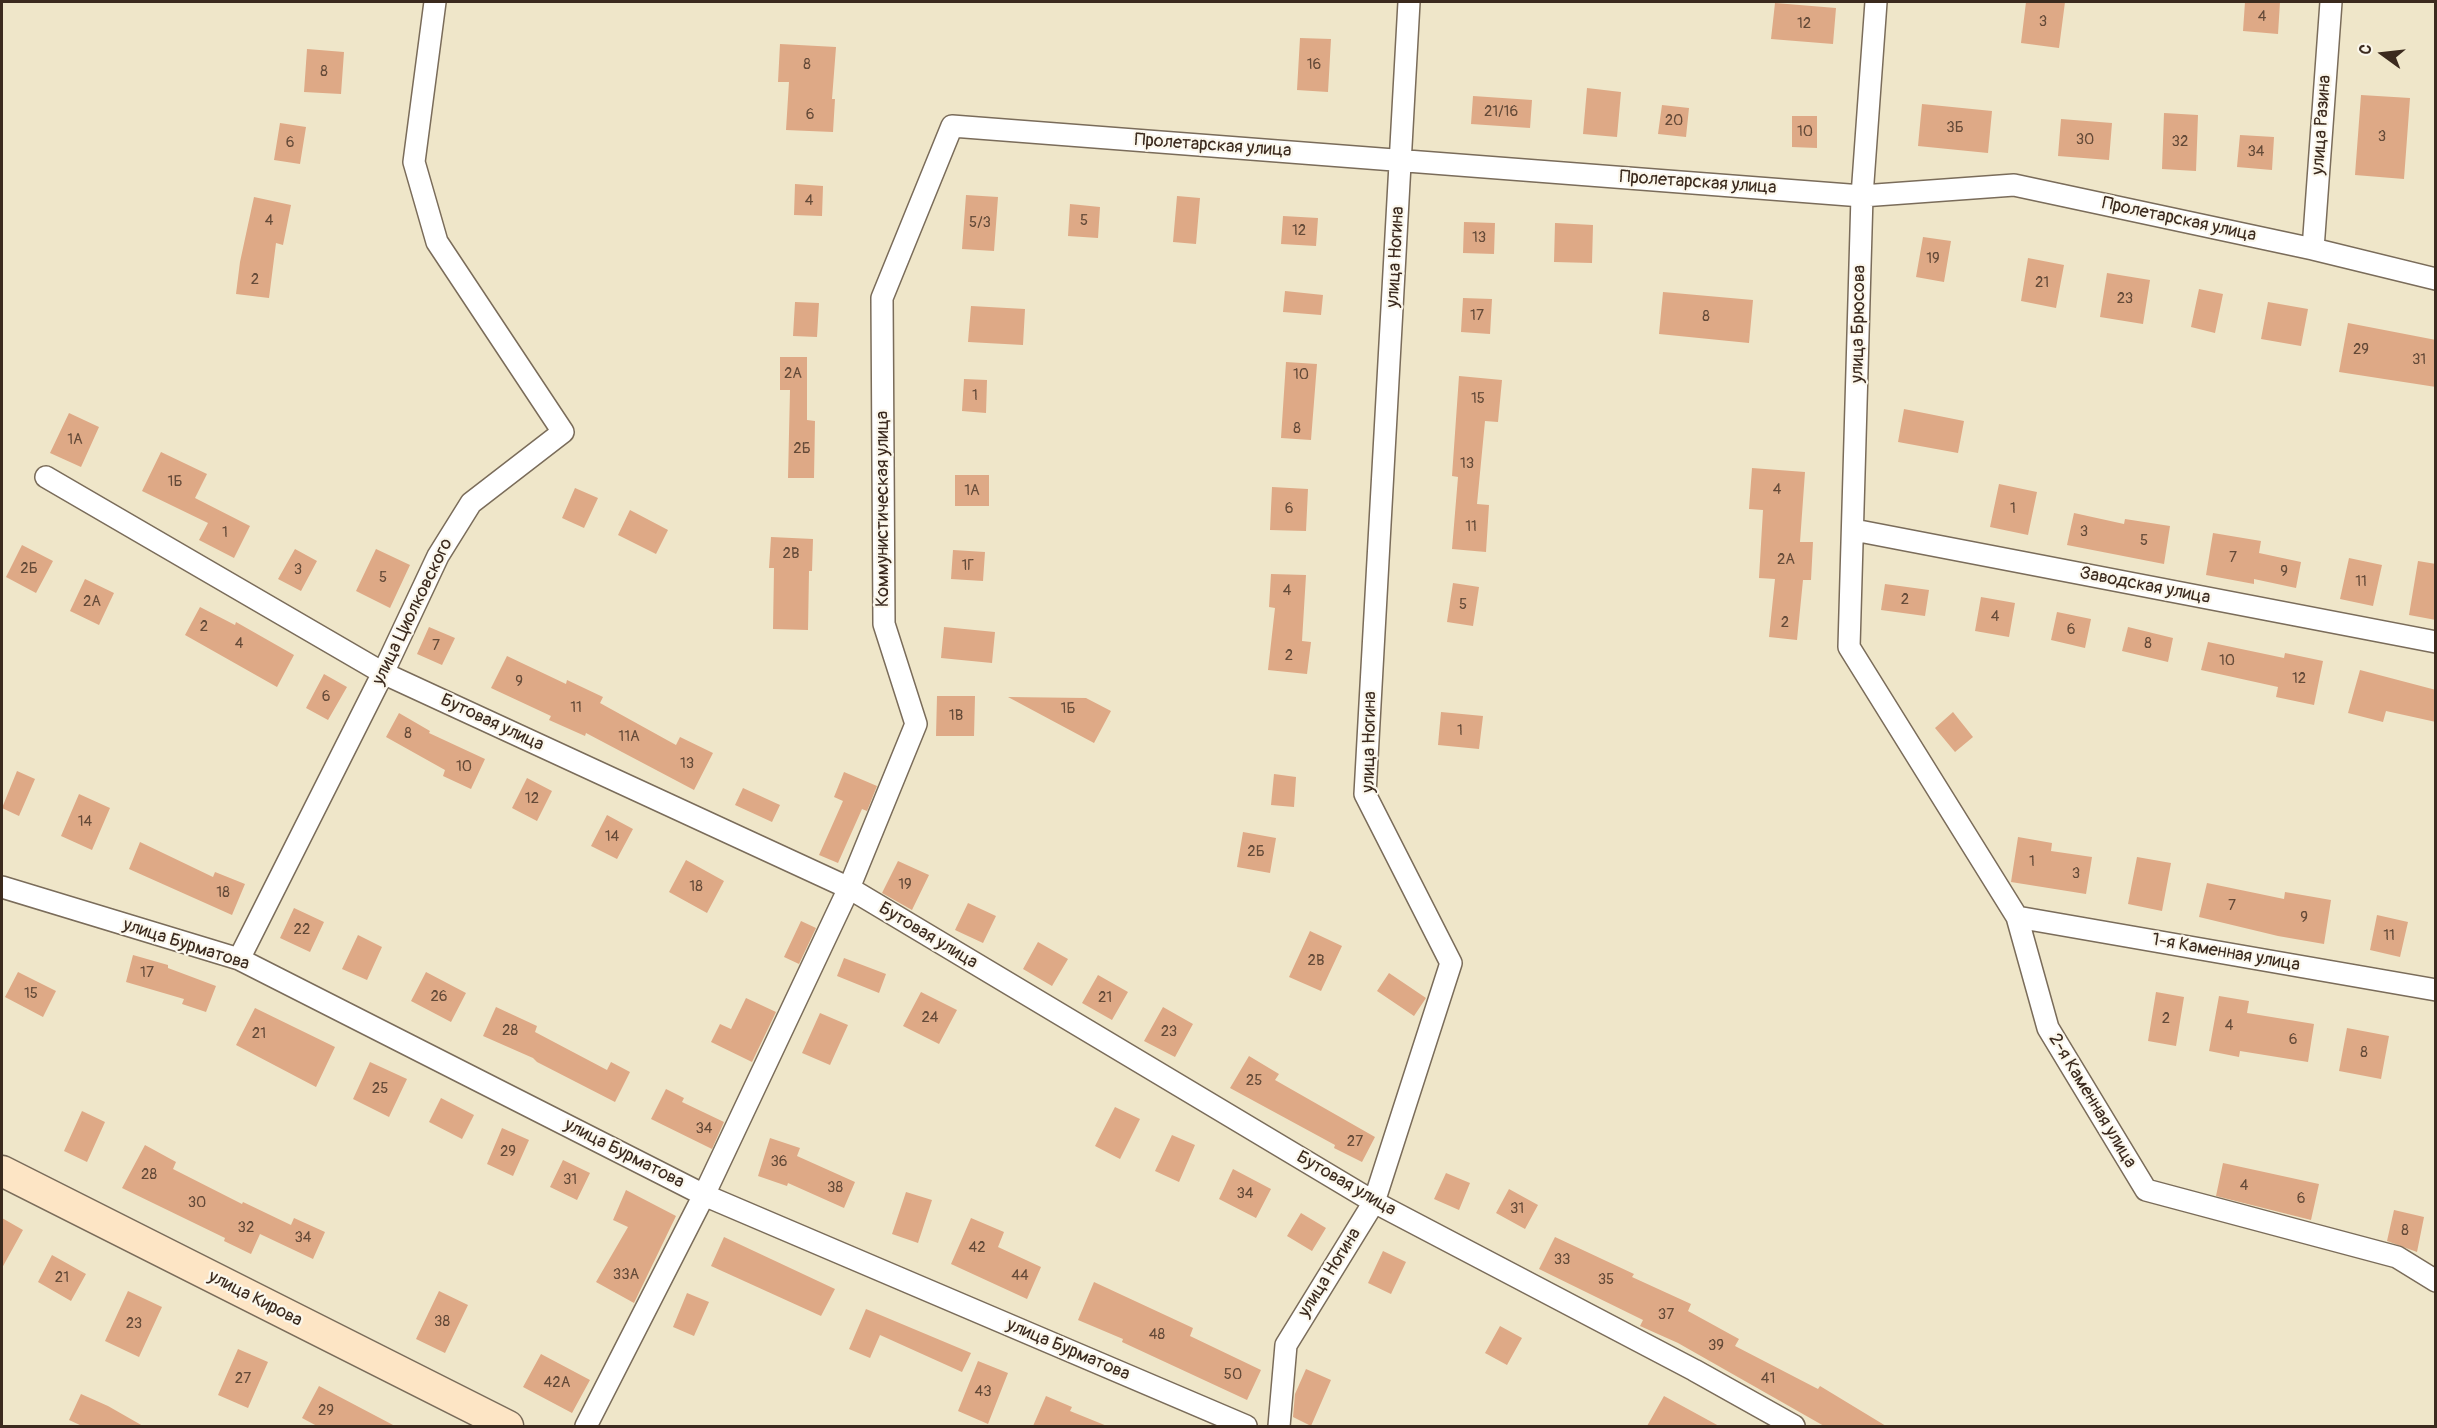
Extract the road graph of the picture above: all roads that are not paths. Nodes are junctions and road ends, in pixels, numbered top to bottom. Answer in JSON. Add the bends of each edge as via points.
{"nodes":[{"id":1,"x":435,"y":2,"type":"edge"},
{"id":2,"x":1410,"y":2,"type":"edge"},
{"id":3,"x":1876,"y":2,"type":"edge"},
{"id":4,"x":2331,"y":2,"type":"edge"},
{"id":5,"x":952,"y":126,"type":"joint"},
{"id":6,"x":1401,"y":160,"type":"junction"},
{"id":7,"x":1862,"y":196,"type":"junction"},
{"id":8,"x":2313,"y":249,"type":"junction"},
{"id":9,"x":2436,"y":279,"type":"edge"},
{"id":10,"x":46,"y":477,"type":"dead end"},
{"id":11,"x":1854,"y":530,"type":"junction"},
{"id":12,"x":2436,"y":642,"type":"edge"},
{"id":13,"x":1849,"y":647,"type":"joint"},
{"id":14,"x":383,"y":673,"type":"junction"},
{"id":15,"x":2,"y":887,"type":"edge"},
{"id":16,"x":849,"y":888,"type":"junction"},
{"id":17,"x":2017,"y":917,"type":"junction"},
{"id":18,"x":239,"y":959,"type":"junction"},
{"id":19,"x":2436,"y":990,"type":"edge"},
{"id":20,"x":2,"y":1171,"type":"edge"},
{"id":21,"x":704,"y":1195,"type":"junction"},
{"id":22,"x":1374,"y":1202,"type":"junction"},
{"id":23,"x":2436,"y":1281,"type":"edge"},
{"id":24,"x":508,"y":1426,"type":"edge"},
{"id":25,"x":586,"y":1426,"type":"edge"},
{"id":26,"x":1246,"y":1426,"type":"edge"},
{"id":27,"x":1279,"y":1426,"type":"edge"},
{"id":28,"x":1794,"y":1426,"type":"edge"}],
"edges":[{"from":1,"to":14,"type":"street","name":"улица Циолковского","via":[[414,162],[437,242],[563,432],[471,503],[438,556]]},
{"from":2,"to":6,"type":"street","name":"улица Ногина"},
{"from":3,"to":7,"type":"street","name":"улица Брюсова"},
{"from":4,"to":8,"type":"street","name":"улица Разина"},
{"from":5,"to":6,"type":"street","name":"Пролетарская улица"},
{"from":5,"to":16,"type":"street","name":"Коммунистическая улица","via":[[882,298],[884,624],[916,724]]},
{"from":6,"to":7,"type":"street","name":"Пролетарская улица"},
{"from":6,"to":22,"type":"street","name":"улица Ногина","via":[[1365,794],[1451,963]]},
{"from":7,"to":8,"type":"street","name":"Пролетарская улица","via":[[2014,185]]},
{"from":7,"to":11,"type":"street","name":"улица Брюсова"},
{"from":8,"to":9,"type":"street","name":"Пролетарская улица"},
{"from":10,"to":14,"type":"street","name":"Бутовая улица"},
{"from":11,"to":12,"type":"street","name":"Заводская улица"},
{"from":11,"to":13,"type":"street","name":"улица Брюсова"},
{"from":13,"to":17,"type":"street","name":"2-я Каменная улица"},
{"from":14,"to":16,"type":"street","name":"Бутовая улица"},
{"from":14,"to":18,"type":"street","name":"улица Циолковского"},
{"from":15,"to":18,"type":"street","name":"улица Бурматова"},
{"from":16,"to":21,"type":"street","name":"Коммунистическая улица"},
{"from":16,"to":22,"type":"street","name":"Бутовая улица"},
{"from":17,"to":19,"type":"street","name":"1-я Каменная улица"},
{"from":17,"to":23,"type":"street","name":"2-я Каменная улица","via":[[2048,1028],[2146,1190],[2397,1257]]},
{"from":18,"to":21,"type":"street","name":"улица Бурматова"},
{"from":20,"to":24,"type":"main road","name":"улица Кирова"},
{"from":21,"to":25,"type":"street","name":"Коммунистическая улица"},
{"from":21,"to":26,"type":"street","name":"улица Бурматова"},
{"from":22,"to":27,"type":"street","name":"улица Ногина","via":[[1286,1345]]},
{"from":22,"to":28,"type":"street","name":"Бутовая улица"}]}
